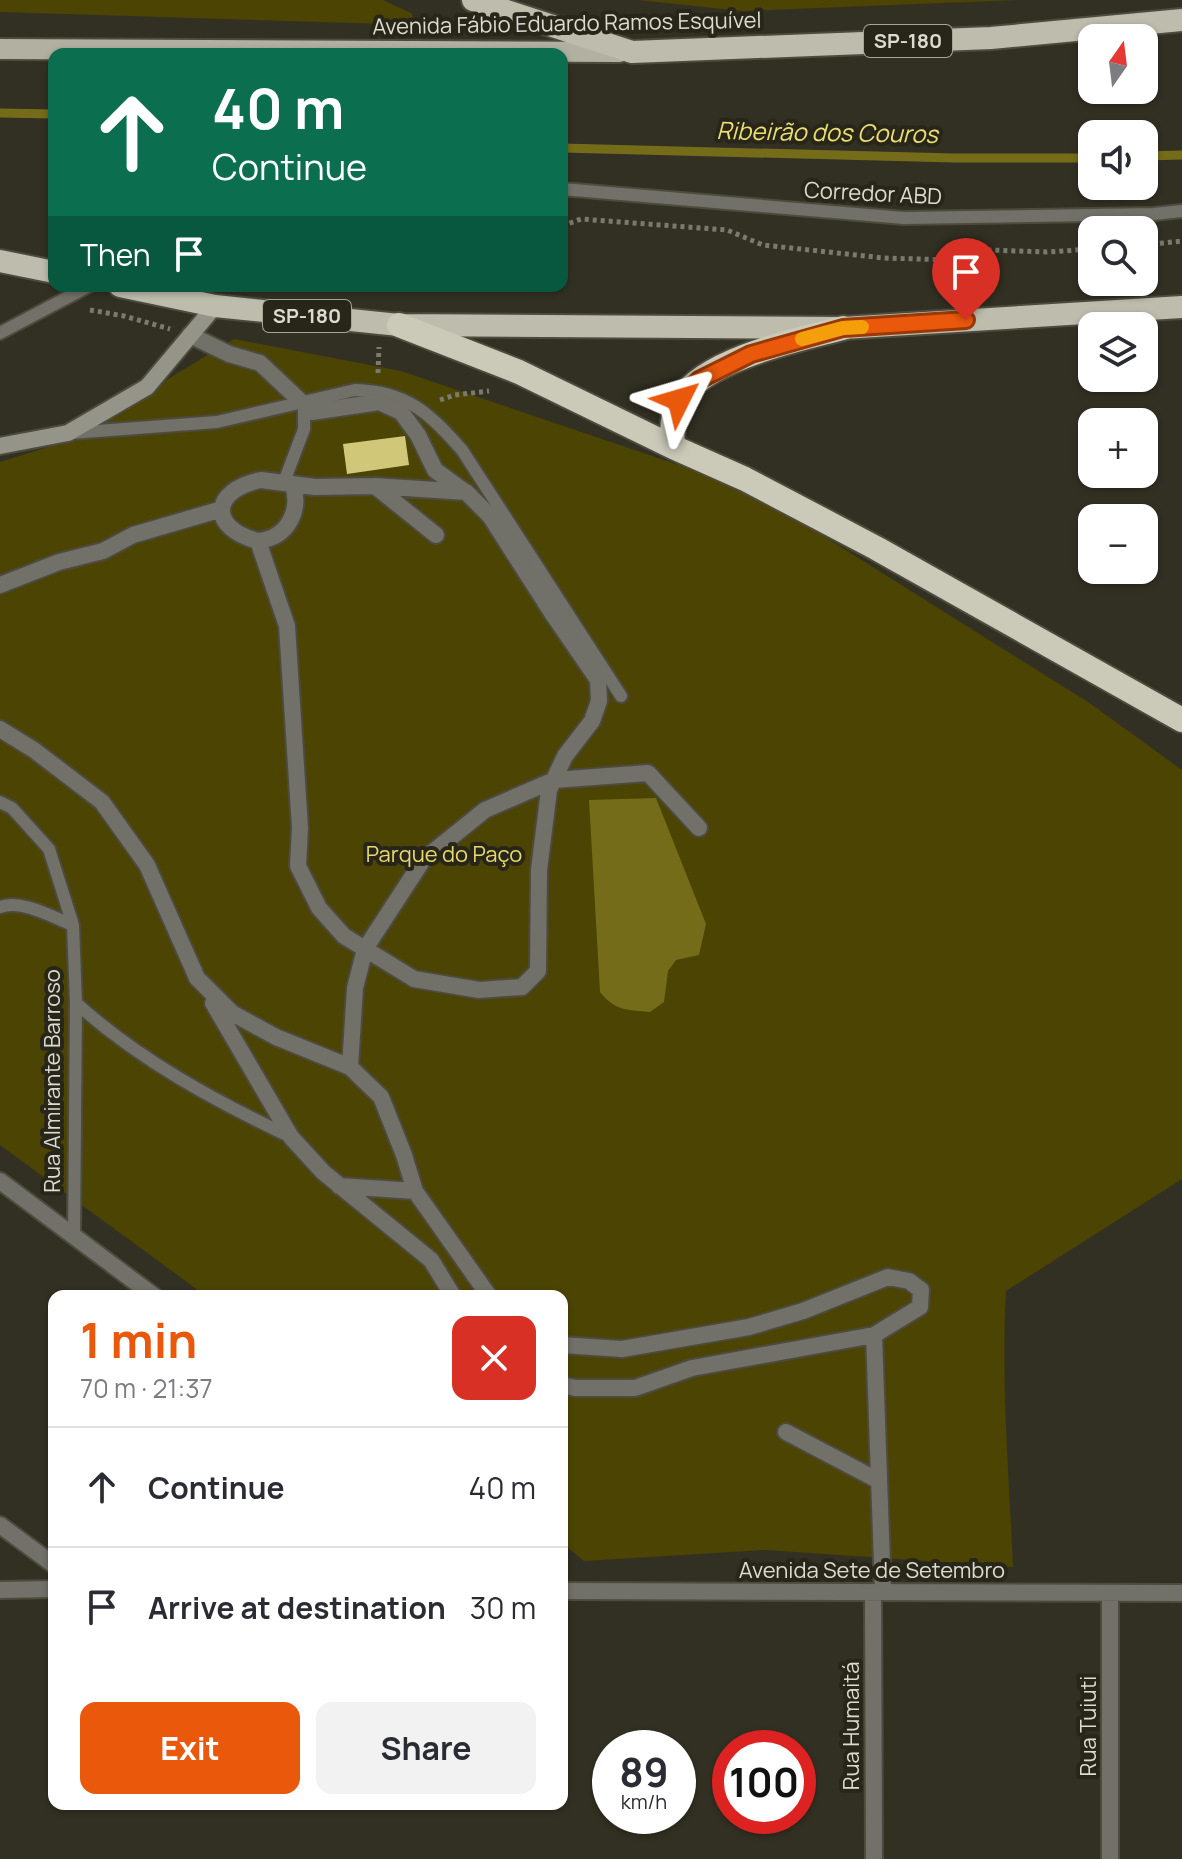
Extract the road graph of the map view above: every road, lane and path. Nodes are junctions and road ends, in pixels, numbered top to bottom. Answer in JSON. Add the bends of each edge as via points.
{"nodes":[{"id":1,"x":473,"y":0,"type":"edge"},
{"id":2,"x":1182,"y":20,"type":"edge"},
{"id":3,"x":0,"y":49,"type":"edge"},
{"id":4,"x":48,"y":49,"type":"edge"},
{"id":5,"x":568,"y":52,"type":"edge"},
{"id":6,"x":632,"y":52,"type":"junction"},
{"id":7,"x":568,"y":190,"type":"edge"},
{"id":8,"x":1182,"y":211,"type":"edge"},
{"id":9,"x":568,"y":224,"type":"edge"},
{"id":10,"x":1182,"y":241,"type":"edge"},
{"id":11,"x":1158,"y":244,"type":"edge"},
{"id":12,"x":1078,"y":250,"type":"edge"},
{"id":13,"x":0,"y":261,"type":"edge"},
{"id":14,"x":48,"y":271,"type":"edge"},
{"id":15,"x":78,"y":292,"type":"edge"},
{"id":16,"x":148,"y":292,"type":"edge"},
{"id":17,"x":215,"y":306,"type":"junction"},
{"id":18,"x":1182,"y":307,"type":"edge"},
{"id":19,"x":390,"y":324,"type":"junction"},
{"id":20,"x":843,"y":328,"type":"junction"},
{"id":21,"x":0,"y":333,"type":"edge"},
{"id":22,"x":190,"y":335,"type":"junction"},
{"id":23,"x":377,"y":390,"type":"junction"},
{"id":24,"x":501,"y":391,"type":"dead end"},
{"id":25,"x":304,"y":402,"type":"junction"},
{"id":26,"x":416,"y":407,"type":"junction"},
{"id":27,"x":68,"y":433,"type":"junction"},
{"id":28,"x":0,"y":446,"type":"edge"},
{"id":29,"x":673,"y":447,"type":"junction"},
{"id":30,"x":288,"y":483,"type":"junction"},
{"id":31,"x":375,"y":486,"type":"junction"},
{"id":32,"x":466,"y":492,"type":"junction"},
{"id":33,"x":222,"y":509,"type":"junction"},
{"id":34,"x":436,"y":535,"type":"dead end"},
{"id":35,"x":258,"y":541,"type":"junction"},
{"id":36,"x":0,"y":585,"type":"edge"},
{"id":37,"x":621,"y":696,"type":"dead end"},
{"id":38,"x":1182,"y":720,"type":"edge"},
{"id":39,"x":0,"y":729,"type":"edge"},
{"id":40,"x":554,"y":780,"type":"junction"},
{"id":41,"x":0,"y":802,"type":"edge"},
{"id":42,"x":699,"y":828,"type":"dead end"},
{"id":43,"x":0,"y":907,"type":"edge"},
{"id":44,"x":73,"y":925,"type":"junction"},
{"id":45,"x":365,"y":949,"type":"junction"},
{"id":46,"x":197,"y":978,"type":"junction"},
{"id":47,"x":76,"y":1003,"type":"junction"},
{"id":48,"x":350,"y":1067,"type":"junction"},
{"id":49,"x":291,"y":1137,"type":"junction"},
{"id":50,"x":0,"y":1181,"type":"edge"},
{"id":51,"x":339,"y":1186,"type":"junction"},
{"id":52,"x":415,"y":1191,"type":"junction"},
{"id":53,"x":74,"y":1237,"type":"junction"},
{"id":54,"x":146,"y":1290,"type":"edge"},
{"id":55,"x":449,"y":1290,"type":"edge"},
{"id":56,"x":485,"y":1290,"type":"edge"},
{"id":57,"x":874,"y":1335,"type":"junction"},
{"id":58,"x":568,"y":1345,"type":"edge"},
{"id":59,"x":568,"y":1386,"type":"edge"},
{"id":60,"x":786,"y":1432,"type":"dead end"},
{"id":61,"x":879,"y":1481,"type":"junction"},
{"id":62,"x":0,"y":1525,"type":"edge"},
{"id":63,"x":48,"y":1561,"type":"edge"},
{"id":64,"x":48,"y":1589,"type":"edge"},
{"id":65,"x":0,"y":1590,"type":"edge"},
{"id":66,"x":568,"y":1591,"type":"edge"},
{"id":67,"x":878,"y":1592,"type":"junction"},
{"id":68,"x":1110,"y":1593,"type":"junction"},
{"id":69,"x":1182,"y":1593,"type":"edge"},
{"id":70,"x":874,"y":1859,"type":"edge"},
{"id":71,"x":1110,"y":1859,"type":"edge"}],
"edges":[{"from":1,"to":6,"type":"highway"},
{"from":2,"to":6,"type":"highway","name":"Avenida Fábio Eduardo Ramos Esquível","number":"SP-180","via":[[991,38]]},
{"from":3,"to":4,"type":"main road","name":"Avenida Fábio Eduardo Ramos Esquível","number":"SP-180"},
{"from":5,"to":6,"type":"main road","name":"Avenida Fábio Eduardo Ramos Esquível","number":"SP-180"},
{"from":7,"to":8,"type":"lane","name":"Corredor ABD","via":[[904,218]]},
{"from":9,"to":12,"type":"path","via":[[581,219],[727,230],[763,245],[897,258],[950,260],[989,250]]},
{"from":10,"to":11,"type":"path"},
{"from":13,"to":14,"type":"highway"},
{"from":15,"to":21,"type":"lane"},
{"from":16,"to":17,"type":"highway","number":"SP-180"},
{"from":17,"to":19,"type":"highway","number":"SP-180"},
{"from":17,"to":22,"type":"main road"},
{"from":18,"to":20,"type":"highway","number":"SP-180"},
{"from":19,"to":20,"type":"highway","number":"SP-180"},
{"from":19,"to":23,"type":"path"},
{"from":19,"to":29,"type":"highway","via":[[519,372]]},
{"from":20,"to":29,"type":"highway","via":[[751,354],[699,380],[679,400]]},
{"from":22,"to":25,"type":"street","via":[[260,363]]},
{"from":22,"to":27,"type":"main road","via":[[147,387]]},
{"from":23,"to":25,"type":"lane"},
{"from":23,"to":26,"type":"lane"},
{"from":24,"to":26,"type":"path","via":[[455,395]]},
{"from":25,"to":27,"type":"lane","via":[[217,422]]},
{"from":25,"to":30,"type":"lane","via":[[304,429]]},
{"from":25,"to":32,"type":"street","via":[[316,413],[379,402],[401,412],[435,470]]},
{"from":26,"to":37,"type":"lane","via":[[462,450]]},
{"from":27,"to":28,"type":"main road"},
{"from":29,"to":38,"type":"highway","via":[[863,541]]},
{"from":30,"to":31,"type":"street"},
{"from":30,"to":33,"type":"street","via":[[242,484]]},
{"from":30,"to":35,"type":"street","via":[[295,492],[291,520],[282,534]]},
{"from":31,"to":32,"type":"street"},
{"from":31,"to":34,"type":"street"},
{"from":32,"to":40,"type":"street","via":[[490,516],[598,680],[599,701],[592,721]]},
{"from":33,"to":35,"type":"street","via":[[227,527]]},
{"from":33,"to":36,"type":"street","via":[[133,535],[103,551]]},
{"from":35,"to":45,"type":"street","via":[[287,626],[298,866],[319,908],[344,936]]},
{"from":39,"to":46,"type":"street","via":[[102,802],[147,865]]},
{"from":40,"to":42,"type":"street","via":[[648,773]]},
{"from":40,"to":45,"type":"street","via":[[485,810],[423,860]]},
{"from":40,"to":45,"type":"street","via":[[539,870],[538,971],[522,987],[479,990],[414,979]]},
{"from":41,"to":44,"type":"lane","name":"Rua Almirante Barroso","via":[[49,849]]},
{"from":43,"to":44,"type":"lane","via":[[22,906]]},
{"from":44,"to":47,"type":"lane","name":"Rua Almirante Barroso"},
{"from":45,"to":48,"type":"street","via":[[355,988]]},
{"from":46,"to":48,"type":"street","via":[[232,1013]]},
{"from":46,"to":49,"type":"street"},
{"from":47,"to":49,"type":"lane","via":[[192,1087]]},
{"from":47,"to":53,"type":"lane","name":"Rua Almirante Barroso"},
{"from":48,"to":52,"type":"street","via":[[381,1097]]},
{"from":49,"to":51,"type":"street"},
{"from":50,"to":53,"type":"street","name":"Rua Almirante Barroso"},
{"from":51,"to":52,"type":"street"},
{"from":51,"to":55,"type":"street","via":[[431,1260]]},
{"from":52,"to":56,"type":"street"},
{"from":53,"to":54,"type":"street","name":"Rua Almirante Barroso"},
{"from":57,"to":58,"type":"street","via":[[920,1307],[921,1290],[888,1277],[749,1327],[622,1349]]},
{"from":57,"to":59,"type":"street","via":[[692,1368],[635,1388]]},
{"from":57,"to":61,"type":"street","name":"Rua Humaitá"},
{"from":60,"to":61,"type":"street"},
{"from":61,"to":67,"type":"street","name":"Rua Humaitá"},
{"from":62,"to":63,"type":"street"},
{"from":64,"to":65,"type":"street"},
{"from":66,"to":67,"type":"street","name":"Avenida Sete de Setembro"},
{"from":67,"to":68,"type":"street","name":"Avenida Sete de Setembro"},
{"from":67,"to":70,"type":"street","name":"Rua Humaitá"},
{"from":68,"to":69,"type":"street","name":"Avenida Sete de Setembro"},
{"from":68,"to":71,"type":"street","name":"Rua Tuiuti"}]}
